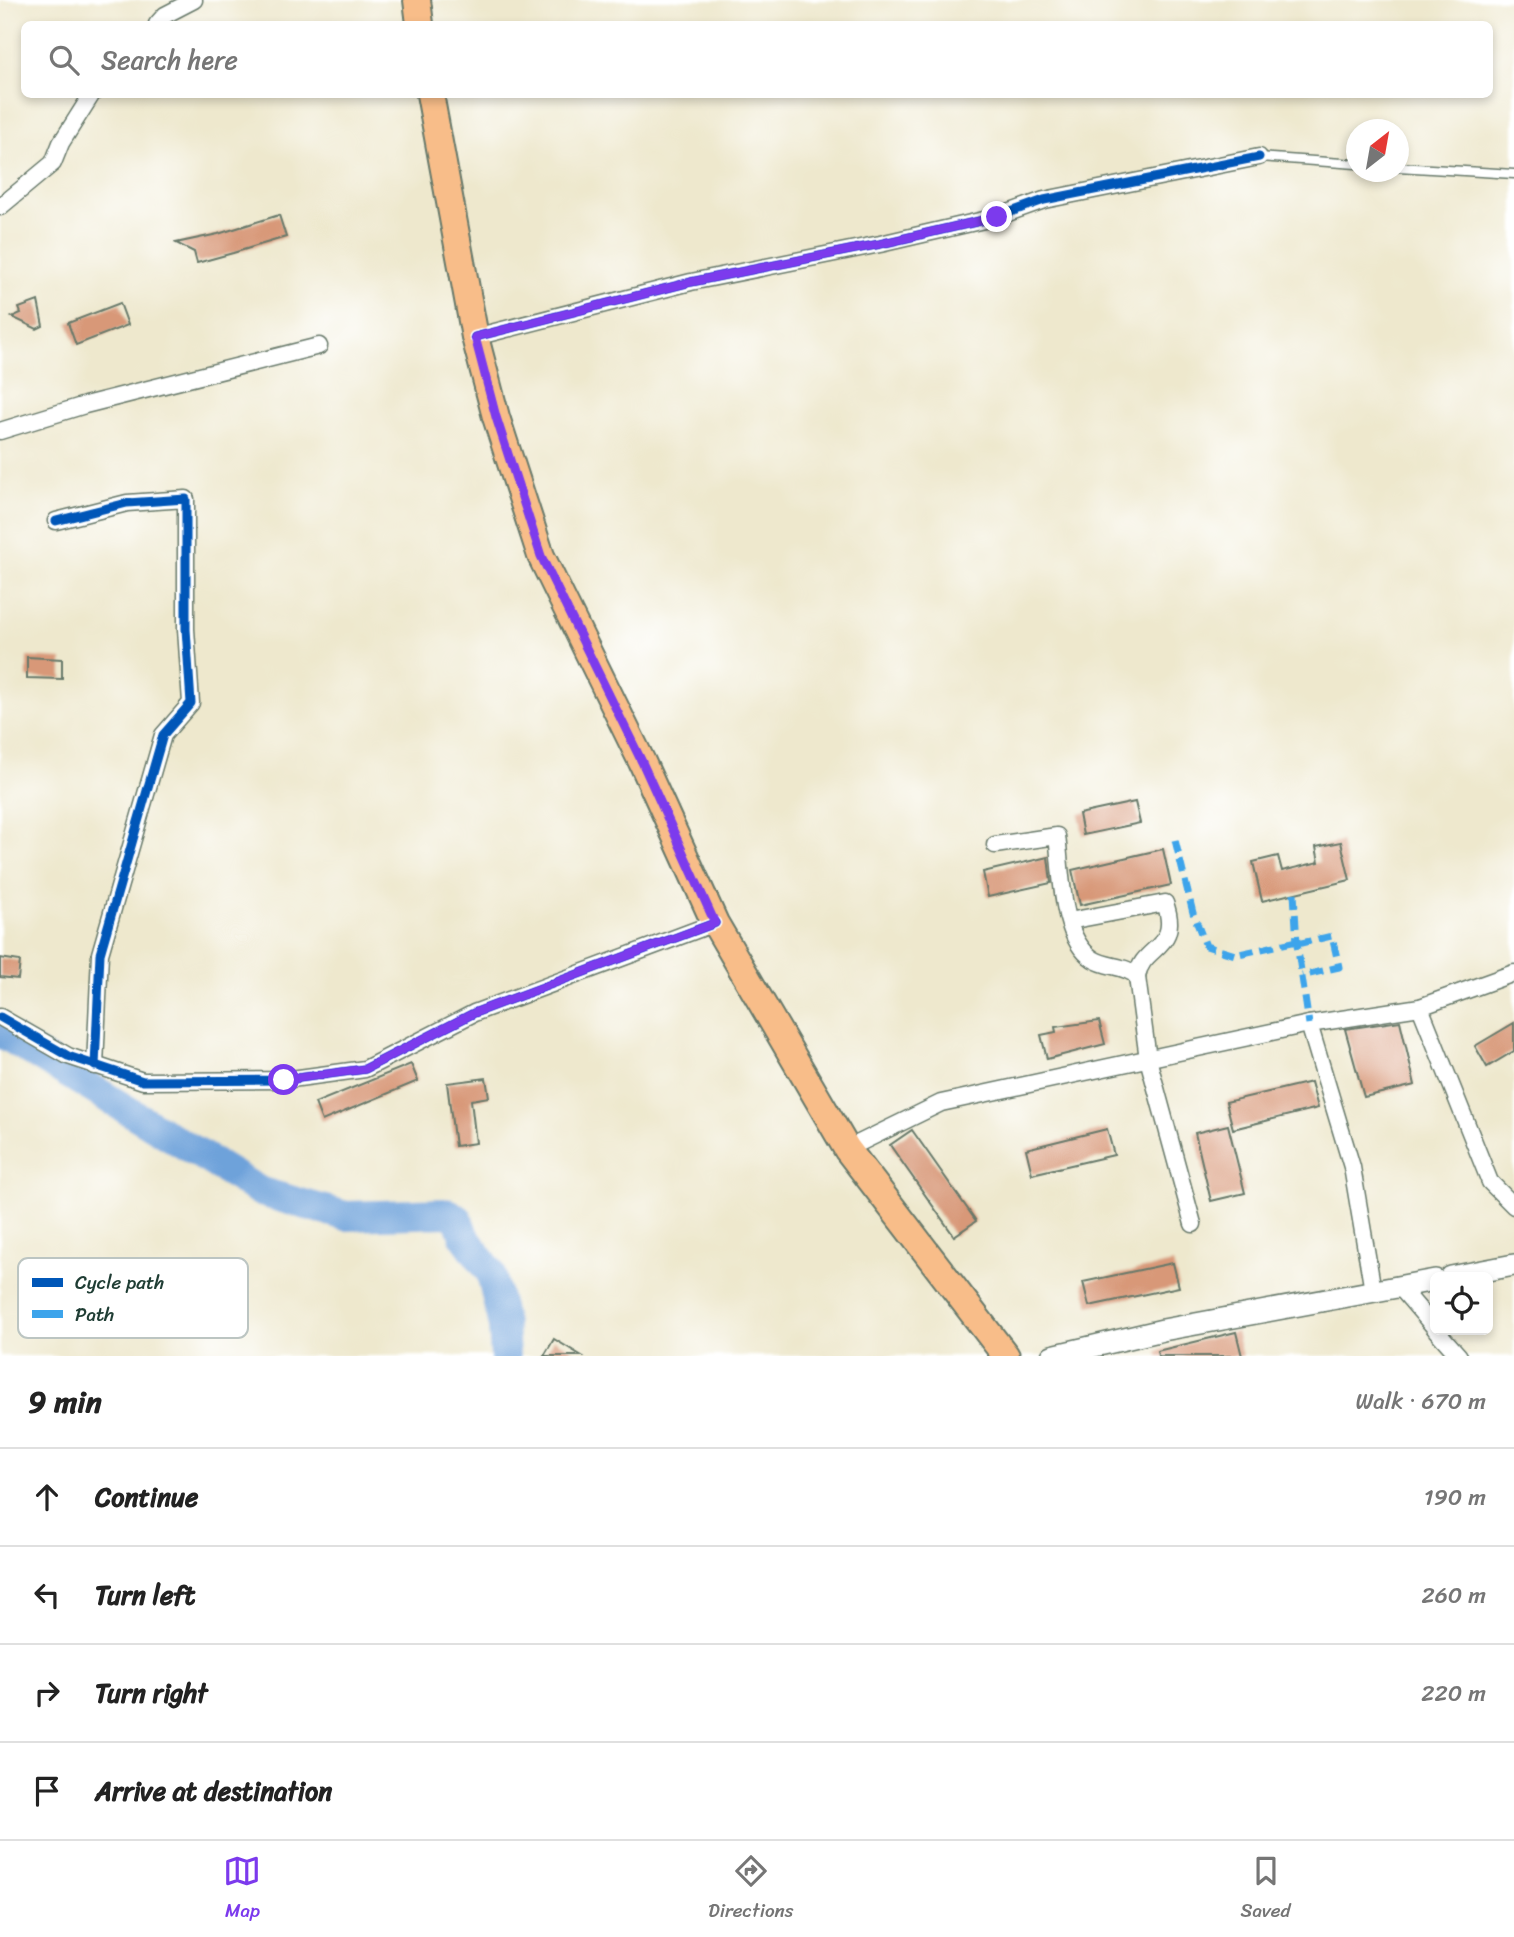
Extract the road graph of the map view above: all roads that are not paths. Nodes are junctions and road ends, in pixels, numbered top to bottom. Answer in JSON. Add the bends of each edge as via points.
{"nodes":[{"id":1,"x":194,"y":0,"type":"edge"},
{"id":2,"x":417,"y":0,"type":"edge"},
{"id":3,"x":160,"y":21,"type":"edge"},
{"id":4,"x":420,"y":21,"type":"edge"},
{"id":5,"x":89,"y":98,"type":"edge"},
{"id":6,"x":431,"y":98,"type":"edge"},
{"id":7,"x":1259,"y":158,"type":"joint"},
{"id":8,"x":1346,"y":163,"type":"edge"},
{"id":9,"x":1409,"y":168,"type":"edge"},
{"id":10,"x":1514,"y":174,"type":"edge"},
{"id":11,"x":0,"y":207,"type":"edge"},
{"id":12,"x":475,"y":337,"type":"junction"},
{"id":13,"x":319,"y":346,"type":"dead end"},
{"id":14,"x":0,"y":431,"type":"edge"},
{"id":15,"x":56,"y":521,"type":"dead end"},
{"id":16,"x":995,"y":845,"type":"dead end"},
{"id":17,"x":1069,"y":921,"type":"junction"},
{"id":18,"x":715,"y":923,"type":"junction"},
{"id":19,"x":1514,"y":973,"type":"edge"},
{"id":20,"x":1137,"y":977,"type":"junction"},
{"id":21,"x":1420,"y":1007,"type":"junction"},
{"id":22,"x":0,"y":1017,"type":"edge"},
{"id":23,"x":1309,"y":1024,"type":"junction"},
{"id":24,"x":1148,"y":1059,"type":"junction"},
{"id":25,"x":95,"y":1066,"type":"junction"},
{"id":26,"x":846,"y":1149,"type":"junction"},
{"id":27,"x":1514,"y":1206,"type":"edge"},
{"id":28,"x":1193,"y":1224,"type":"dead end"},
{"id":29,"x":1514,"y":1265,"type":"edge"},
{"id":30,"x":1477,"y":1272,"type":"edge"},
{"id":31,"x":1430,"y":1281,"type":"edge"},
{"id":32,"x":1401,"y":1287,"type":"junction"},
{"id":33,"x":1373,"y":1291,"type":"junction"},
{"id":34,"x":1430,"y":1322,"type":"edge"},
{"id":35,"x":1441,"y":1335,"type":"edge"},
{"id":36,"x":1006,"y":1356,"type":"edge"},
{"id":37,"x":1052,"y":1356,"type":"edge"},
{"id":38,"x":1459,"y":1356,"type":"edge"}],
"edges":[{"from":1,"to":3,"type":"street"},
{"from":2,"to":4,"type":"main road"},
{"from":5,"to":11,"type":"street","via":[[53,163]]},
{"from":6,"to":12,"type":"main road"},
{"from":7,"to":8,"type":"lane"},
{"from":7,"to":12,"type":"street","via":[[1044,200],[997,217],[691,282]]},
{"from":9,"to":10,"type":"lane"},
{"from":12,"to":18,"type":"main road","via":[[541,556]]},
{"from":13,"to":14,"type":"street"},
{"from":15,"to":25,"type":"street","via":[[127,503],[186,499],[191,703],[163,735],[100,954]]},
{"from":16,"to":17,"type":"street","via":[[1057,836]]},
{"from":17,"to":20,"type":"street","via":[[1081,949],[1105,965],[1127,969]]},
{"from":17,"to":20,"type":"street","via":[[1165,903],[1170,929]]},
{"from":18,"to":25,"type":"street","via":[[474,1013],[365,1069],[284,1080],[143,1081]]},
{"from":18,"to":26,"type":"main road"},
{"from":19,"to":21,"type":"street"},
{"from":20,"to":24,"type":"street"},
{"from":21,"to":23,"type":"street"},
{"from":21,"to":27,"type":"street","via":[[1490,1182]]},
{"from":22,"to":25,"type":"street"},
{"from":23,"to":24,"type":"street"},
{"from":23,"to":33,"type":"street","via":[[1352,1167]]},
{"from":24,"to":26,"type":"street","via":[[941,1103]]},
{"from":24,"to":28,"type":"street"},
{"from":26,"to":36,"type":"main road"},
{"from":29,"to":30,"type":"street"},
{"from":31,"to":32,"type":"street"},
{"from":32,"to":33,"type":"street"},
{"from":32,"to":34,"type":"street"},
{"from":33,"to":37,"type":"street"},
{"from":35,"to":38,"type":"street"}]}
